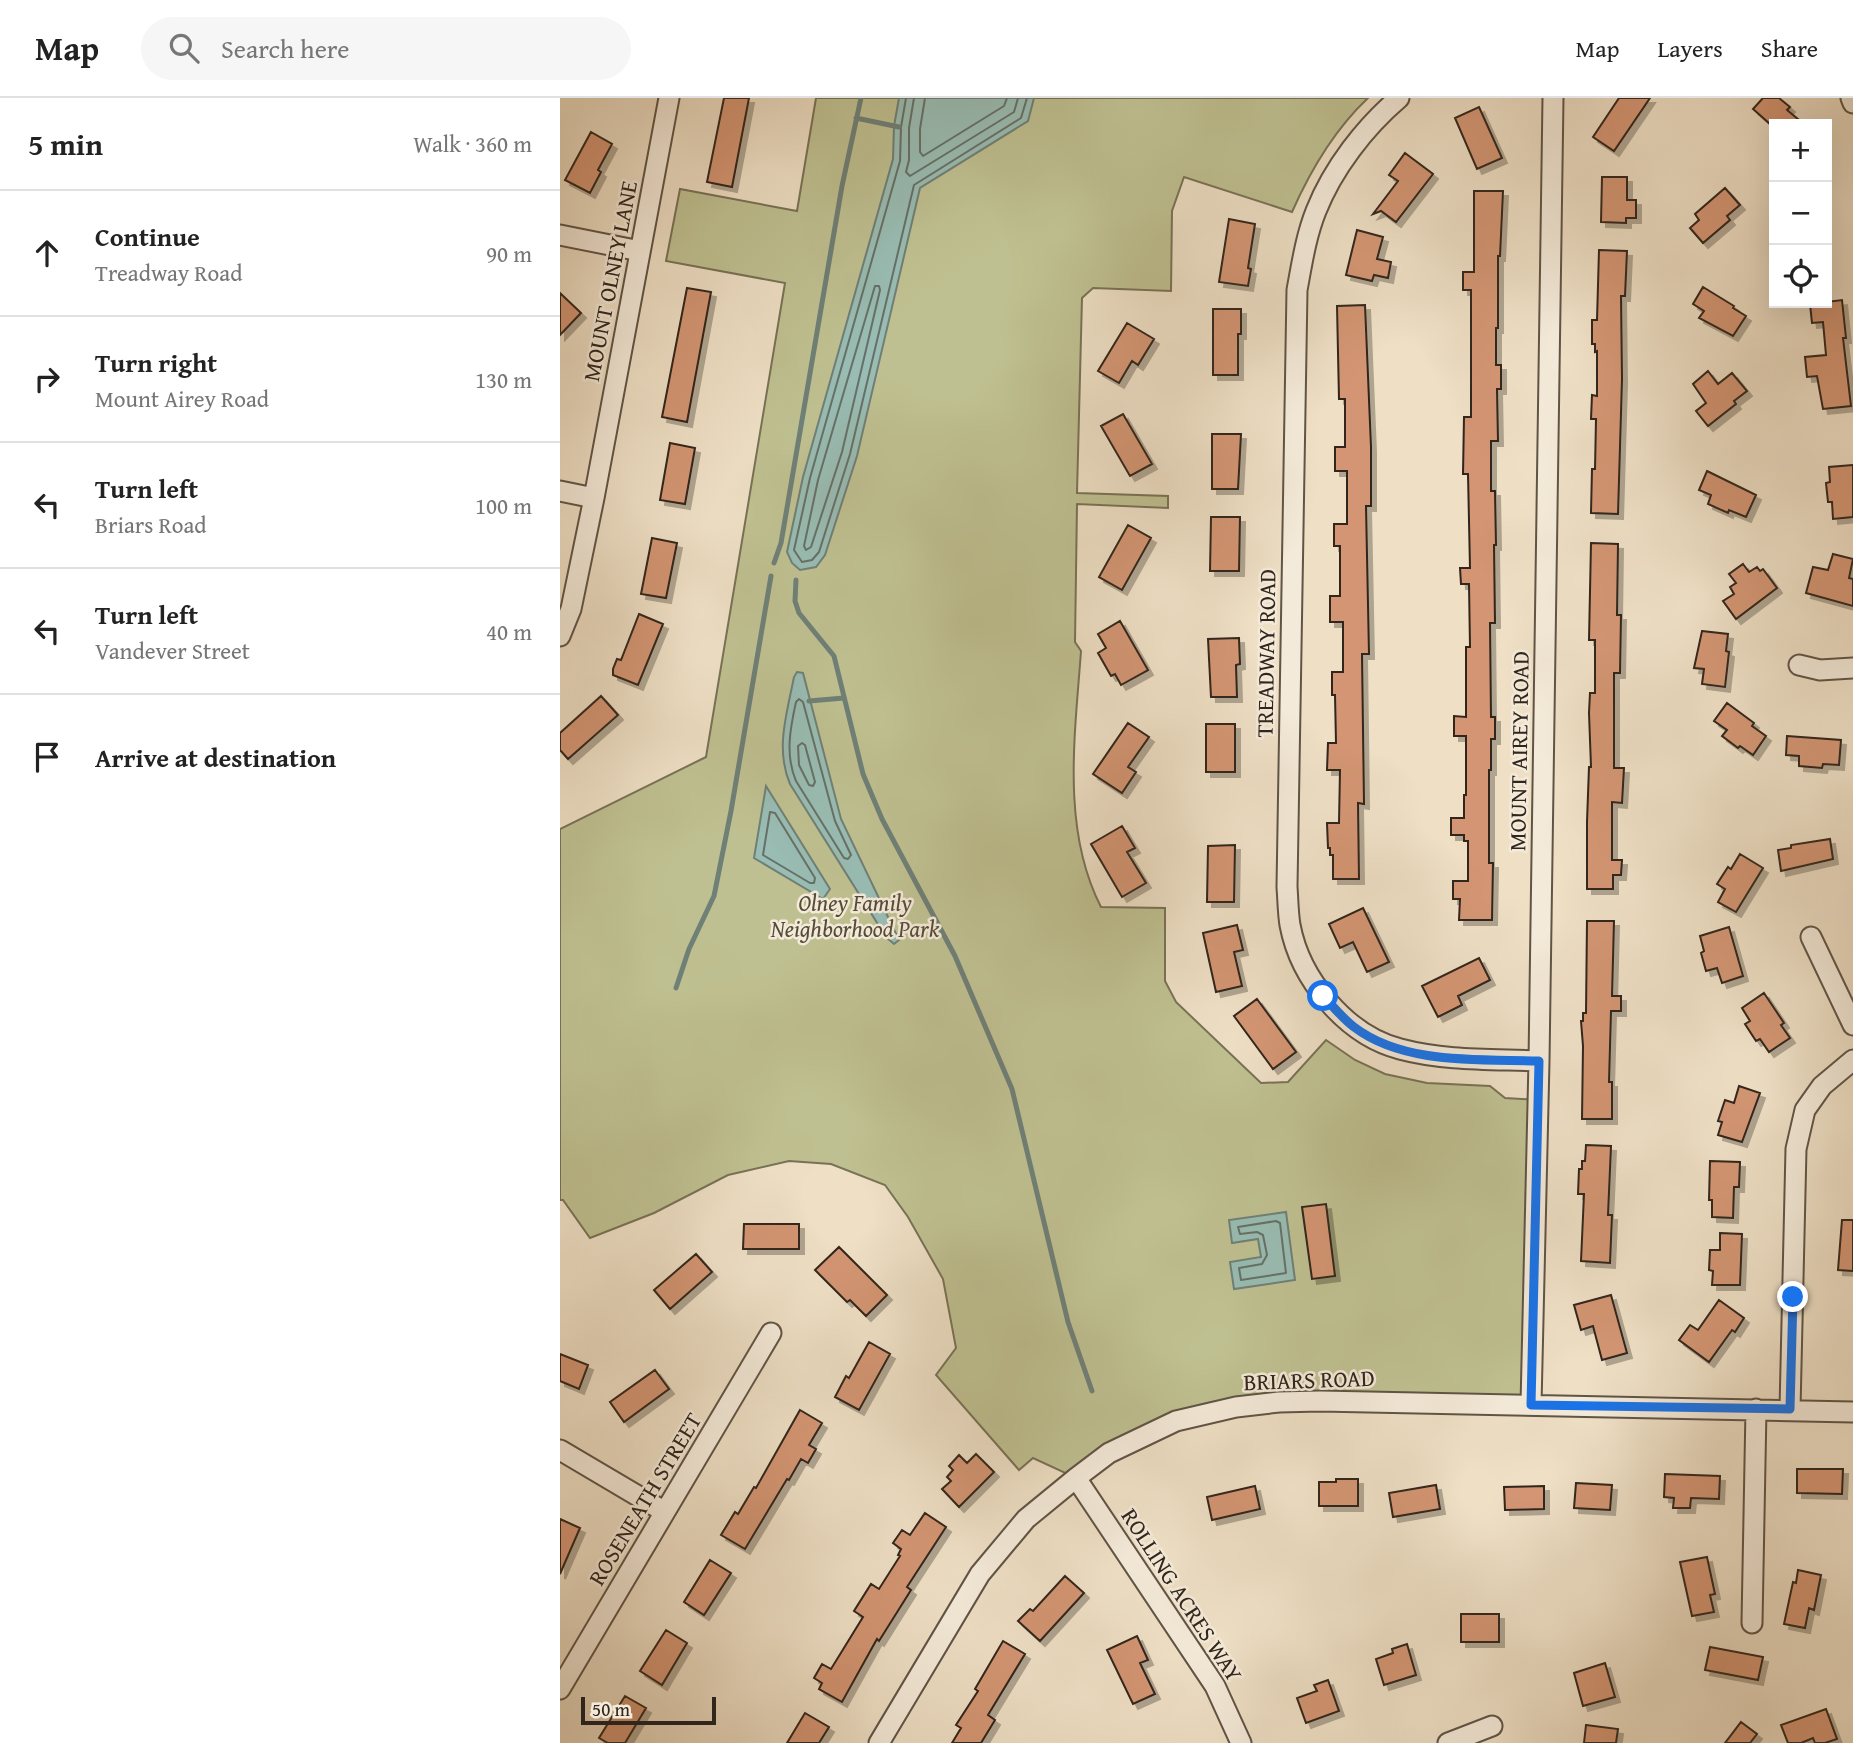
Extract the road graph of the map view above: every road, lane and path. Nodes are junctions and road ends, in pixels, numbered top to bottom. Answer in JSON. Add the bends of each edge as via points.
{"nodes":[{"id":1,"x":669,"y":98,"type":"edge"},
{"id":2,"x":1399,"y":98,"type":"edge"},
{"id":3,"x":1553,"y":98,"type":"edge"},
{"id":4,"x":1851,"y":98,"type":"edge"},
{"id":5,"x":1853,"y":103,"type":"edge"},
{"id":6,"x":560,"y":235,"type":"edge"},
{"id":7,"x":640,"y":251,"type":"junction"},
{"id":8,"x":560,"y":491,"type":"edge"},
{"id":9,"x":594,"y":498,"type":"junction"},
{"id":10,"x":560,"y":636,"type":"edge"},
{"id":11,"x":1800,"y":665,"type":"dead end"},
{"id":12,"x":1853,"y":668,"type":"edge"},
{"id":13,"x":1811,"y":937,"type":"dead end"},
{"id":14,"x":1853,"y":1025,"type":"edge"},
{"id":15,"x":1853,"y":1060,"type":"edge"},
{"id":16,"x":1539,"y":1061,"type":"junction"},
{"id":17,"x":771,"y":1333,"type":"dead end"},
{"id":18,"x":1531,"y":1405,"type":"junction"},
{"id":19,"x":1756,"y":1409,"type":"junction"},
{"id":20,"x":1790,"y":1409,"type":"junction"},
{"id":21,"x":1853,"y":1412,"type":"edge"},
{"id":22,"x":560,"y":1450,"type":"edge"},
{"id":23,"x":1076,"y":1478,"type":"junction"},
{"id":24,"x":666,"y":1512,"type":"junction"},
{"id":25,"x":1752,"y":1623,"type":"dead end"},
{"id":26,"x":560,"y":1689,"type":"edge"},
{"id":27,"x":1492,"y":1726,"type":"dead end"},
{"id":28,"x":879,"y":1743,"type":"edge"},
{"id":29,"x":1241,"y":1743,"type":"edge"},
{"id":30,"x":1448,"y":1743,"type":"edge"}],
"edges":[{"from":1,"to":7,"type":"street","name":"MOUNT OLNEY LANE"},
{"from":2,"to":16,"type":"street","name":"TREADWAY ROAD","via":[[1344,159],[1320,202],[1297,290],[1290,926],[1323,996],[1376,1040],[1398,1049],[1457,1058]]},
{"from":3,"to":16,"type":"street","name":"MOUNT AIREY ROAD"},
{"from":4,"to":5,"type":"street"},
{"from":6,"to":7,"type":"street"},
{"from":7,"to":9,"type":"street","name":"MOUNT OLNEY LANE"},
{"from":8,"to":9,"type":"street"},
{"from":9,"to":10,"type":"street","name":"MOUNT OLNEY LANE","via":[[571,609]]},
{"from":11,"to":12,"type":"street","via":[[1821,670]]},
{"from":13,"to":14,"type":"street"},
{"from":15,"to":20,"type":"street","via":[[1822,1086],[1805,1110],[1796,1149]]},
{"from":16,"to":18,"type":"street","name":"MOUNT AIREY ROAD"},
{"from":17,"to":24,"type":"street","name":"ROSENEATH STREET"},
{"from":18,"to":19,"type":"street","name":"BRIARS ROAD"},
{"from":18,"to":23,"type":"street","name":"BRIARS ROAD","via":[[1320,1401],[1236,1407],[1147,1433]]},
{"from":19,"to":20,"type":"street","name":"BRIARS ROAD"},
{"from":19,"to":25,"type":"street"},
{"from":20,"to":21,"type":"street","name":"BRIARS ROAD"},
{"from":22,"to":24,"type":"street"},
{"from":23,"to":28,"type":"street","name":"BRIARS ROAD","via":[[1026,1519],[980,1574]]},
{"from":23,"to":29,"type":"street","name":"ROLLING ACRES WAY","via":[[1215,1686]]},
{"from":24,"to":26,"type":"street","name":"ROSENEATH STREET"},
{"from":27,"to":30,"type":"street"}]}
